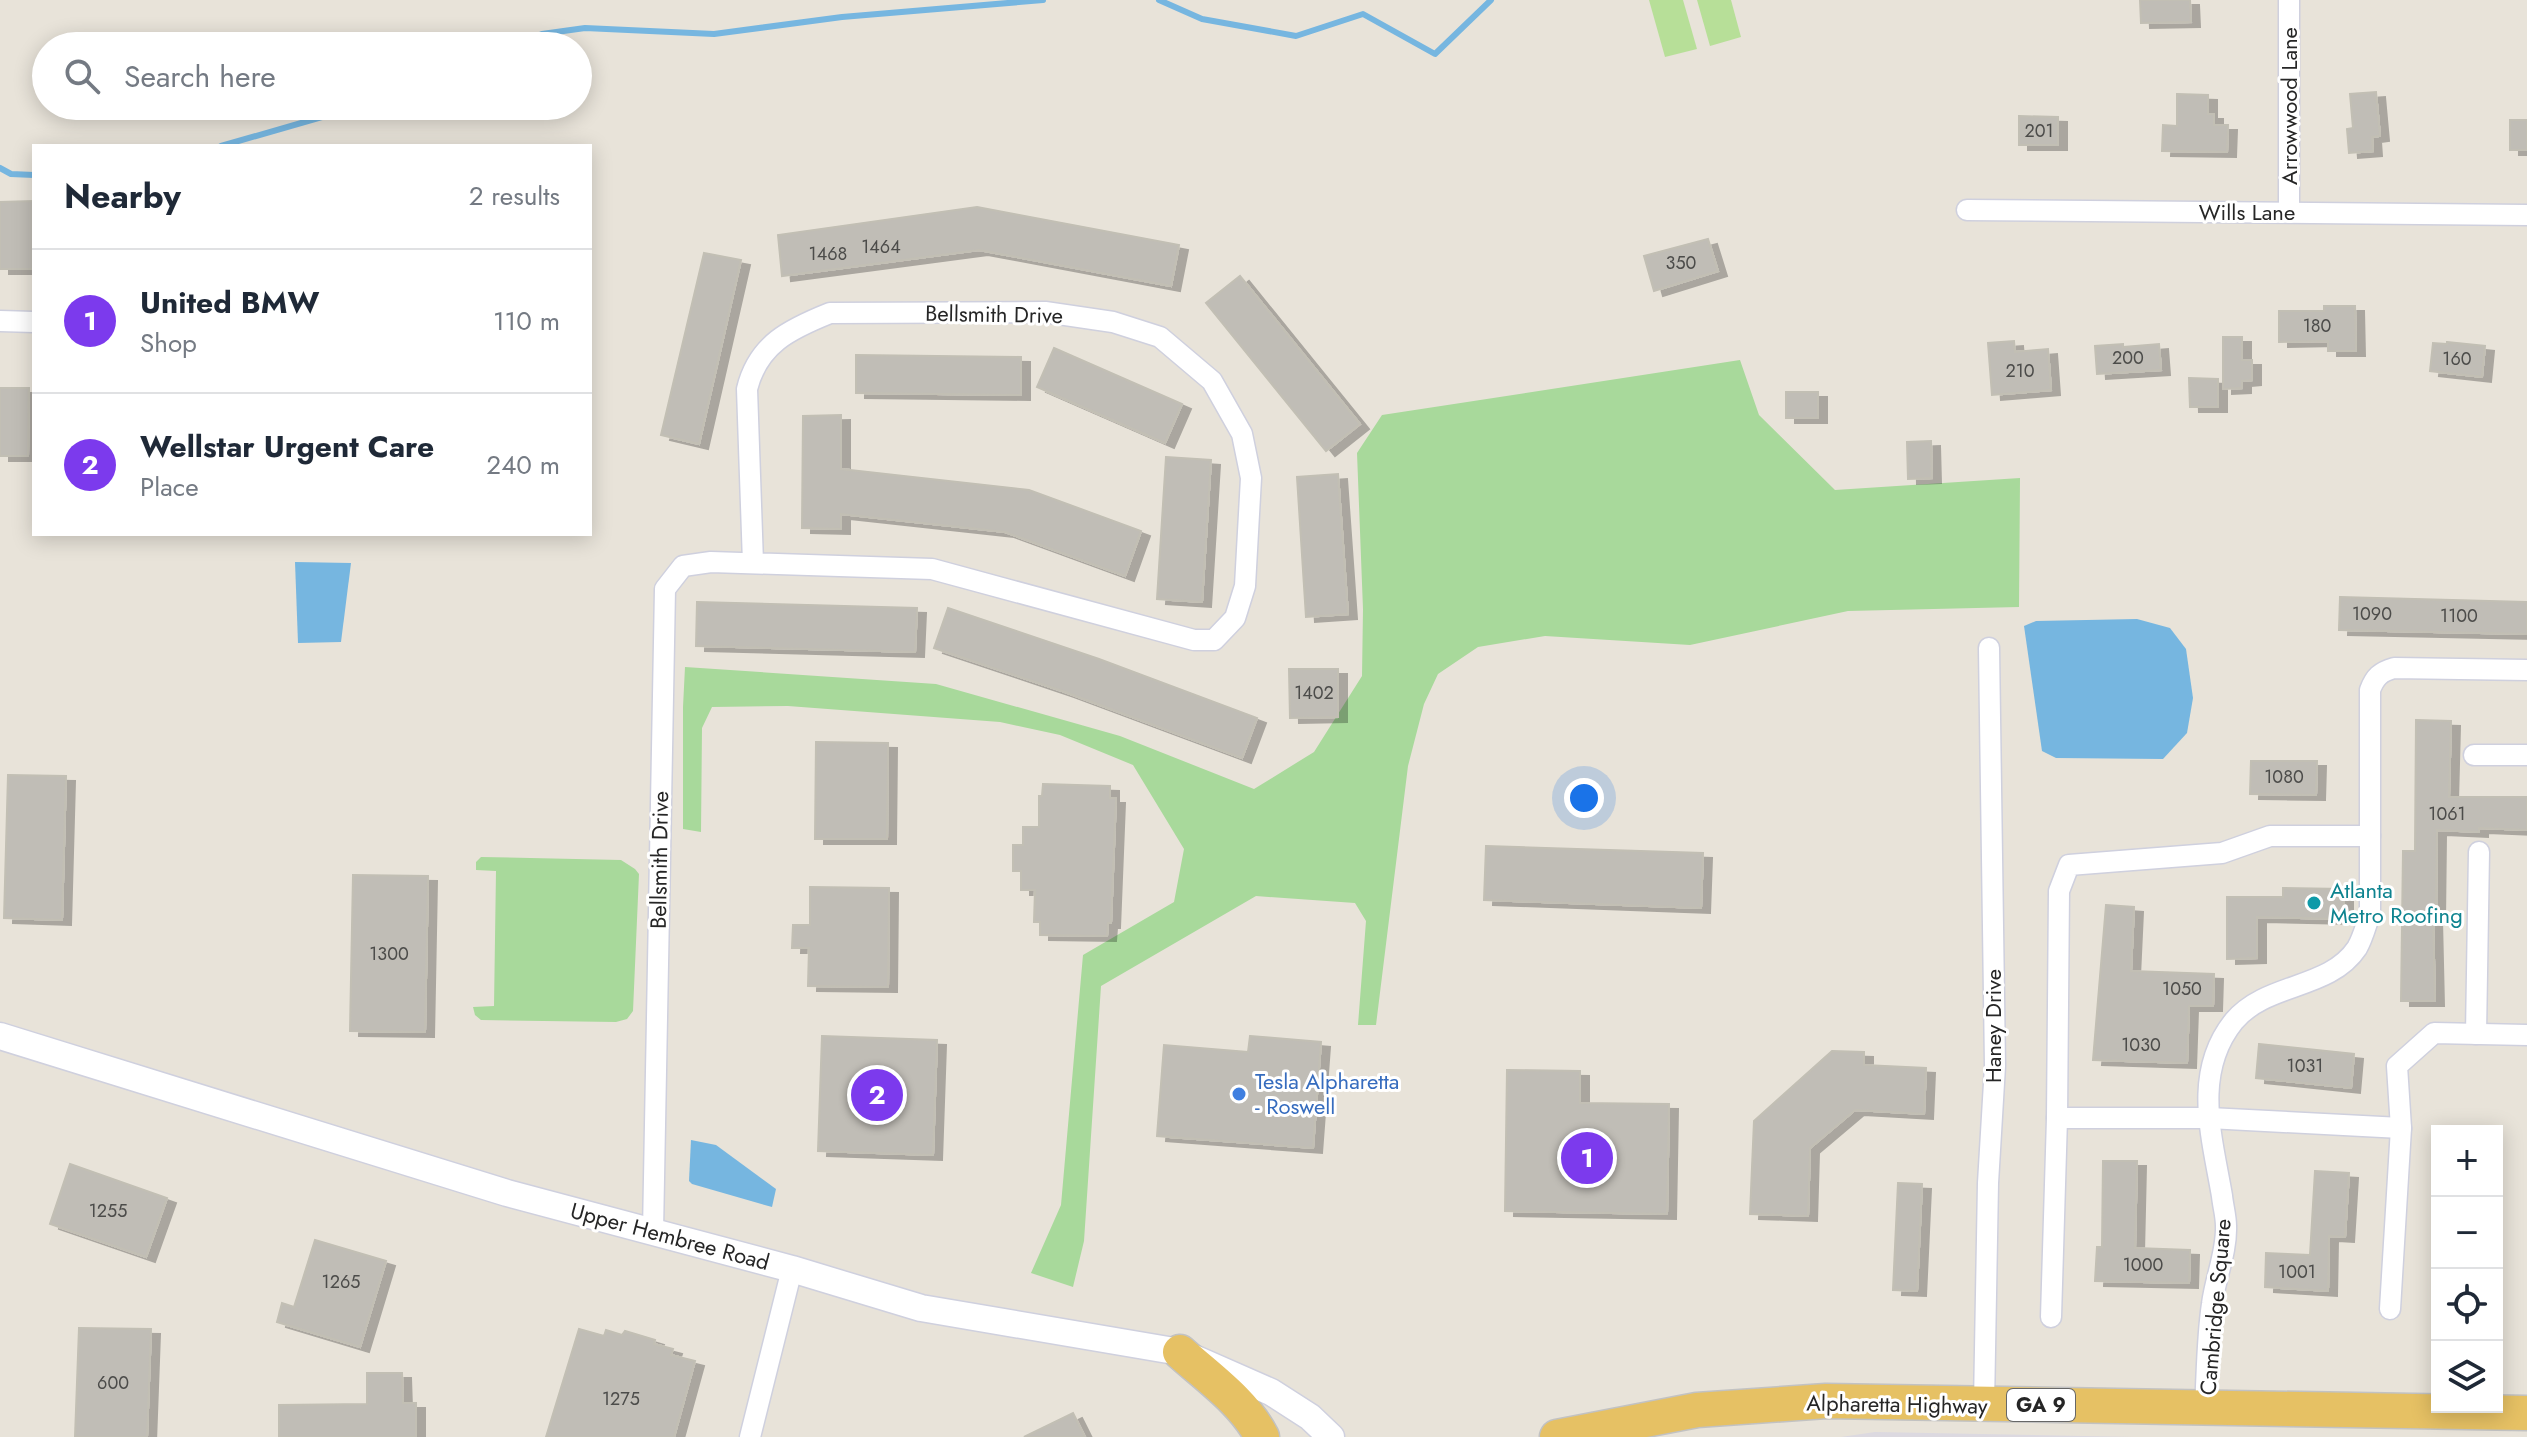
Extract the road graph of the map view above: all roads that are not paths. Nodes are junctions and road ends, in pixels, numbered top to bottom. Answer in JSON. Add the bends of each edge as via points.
{"nodes":[{"id":1,"x":2289,"y":0,"type":"edge"},
{"id":2,"x":1967,"y":210,"type":"dead end"},
{"id":3,"x":2289,"y":212,"type":"junction"},
{"id":4,"x":2527,"y":215,"type":"edge"},
{"id":5,"x":0,"y":321,"type":"edge"},
{"id":6,"x":32,"y":322,"type":"edge"},
{"id":7,"x":753,"y":563,"type":"junction"},
{"id":8,"x":1989,"y":648,"type":"dead end"},
{"id":9,"x":2527,"y":670,"type":"edge"},
{"id":10,"x":2474,"y":755,"type":"dead end"},
{"id":11,"x":2527,"y":755,"type":"edge"},
{"id":12,"x":2370,"y":836,"type":"junction"},
{"id":13,"x":2479,"y":852,"type":"dead end"},
{"id":14,"x":2476,"y":1034,"type":"junction"},
{"id":15,"x":2527,"y":1035,"type":"edge"},
{"id":16,"x":0,"y":1036,"type":"edge"},
{"id":17,"x":2057,"y":1118,"type":"junction"},
{"id":18,"x":2209,"y":1118,"type":"junction"},
{"id":19,"x":2401,"y":1128,"type":"junction"},
{"id":20,"x":653,"y":1232,"type":"junction"},
{"id":21,"x":792,"y":1269,"type":"junction"},
{"id":22,"x":2390,"y":1309,"type":"dead end"},
{"id":23,"x":2051,"y":1317,"type":"dead end"},
{"id":24,"x":1180,"y":1352,"type":"junction"},
{"id":25,"x":1984,"y":1405,"type":"junction"},
{"id":26,"x":2205,"y":1407,"type":"junction"},
{"id":27,"x":2431,"y":1409,"type":"edge"},
{"id":28,"x":2503,"y":1411,"type":"edge"},
{"id":29,"x":2527,"y":1413,"type":"edge"},
{"id":30,"x":750,"y":1437,"type":"edge"},
{"id":31,"x":1262,"y":1437,"type":"edge"},
{"id":32,"x":1331,"y":1437,"type":"edge"},
{"id":33,"x":1557,"y":1437,"type":"edge"}],
"edges":[{"from":1,"to":3,"type":"street","name":"Arrowwood Lane"},
{"from":2,"to":3,"type":"street","name":"Wills Lane"},
{"from":3,"to":4,"type":"street","name":"Wills Lane"},
{"from":5,"to":6,"type":"street"},
{"from":7,"to":7,"type":"street","name":"Bellsmith Drive","via":[[932,569],[1194,640],[1214,640],[1235,618],[1245,586],[1251,478],[1242,434],[1212,381],[1160,337],[1113,322],[1045,312],[830,313],[773,342],[752,370],[747,389]]},
{"from":7,"to":20,"type":"street","name":"Bellsmith Drive","via":[[683,566],[665,589]]},
{"from":8,"to":25,"type":"street","name":"Haney Drive","via":[[1995,1066]]},
{"from":9,"to":12,"type":"street","name":"Cambridge Square","via":[[2394,668],[2375,678],[2370,690]]},
{"from":10,"to":11,"type":"street"},
{"from":12,"to":17,"type":"street","via":[[2270,836],[2222,853],[2069,865],[2059,891]]},
{"from":12,"to":18,"type":"street","name":"Cambridge Square","via":[[2370,914],[2359,945],[2333,971],[2269,994],[2236,1020],[2211,1063]]},
{"from":13,"to":14,"type":"street"},
{"from":14,"to":15,"type":"street"},
{"from":14,"to":19,"type":"street","via":[[2434,1033],[2397,1066]]},
{"from":16,"to":20,"type":"street","name":"Upper Hembree Road","via":[[507,1193]]},
{"from":17,"to":18,"type":"street"},
{"from":17,"to":23,"type":"street"},
{"from":18,"to":19,"type":"street"},
{"from":18,"to":26,"type":"street","name":"Cambridge Square","via":[[2227,1227],[2212,1304]]},
{"from":19,"to":22,"type":"street"},
{"from":20,"to":21,"type":"street","name":"Upper Hembree Road"},
{"from":21,"to":24,"type":"street","name":"Upper Hembree Road","via":[[921,1308]]},
{"from":21,"to":30,"type":"street"},
{"from":24,"to":31,"type":"highway","via":[[1239,1404]]},
{"from":24,"to":32,"type":"street","name":"Upper Hembree Road","via":[[1271,1392]]},
{"from":25,"to":26,"type":"highway","name":"Alpharetta Highway","number":"GA 9"},
{"from":25,"to":33,"type":"highway","name":"Alpharetta Highway","number":"GA 9","via":[[1873,1400],[1771,1404],[1697,1410]]},
{"from":26,"to":27,"type":"highway","name":"Alpharetta Highway","number":"GA 9"},
{"from":28,"to":29,"type":"highway","name":"Alpharetta Highway","number":"GA 9"}]}
